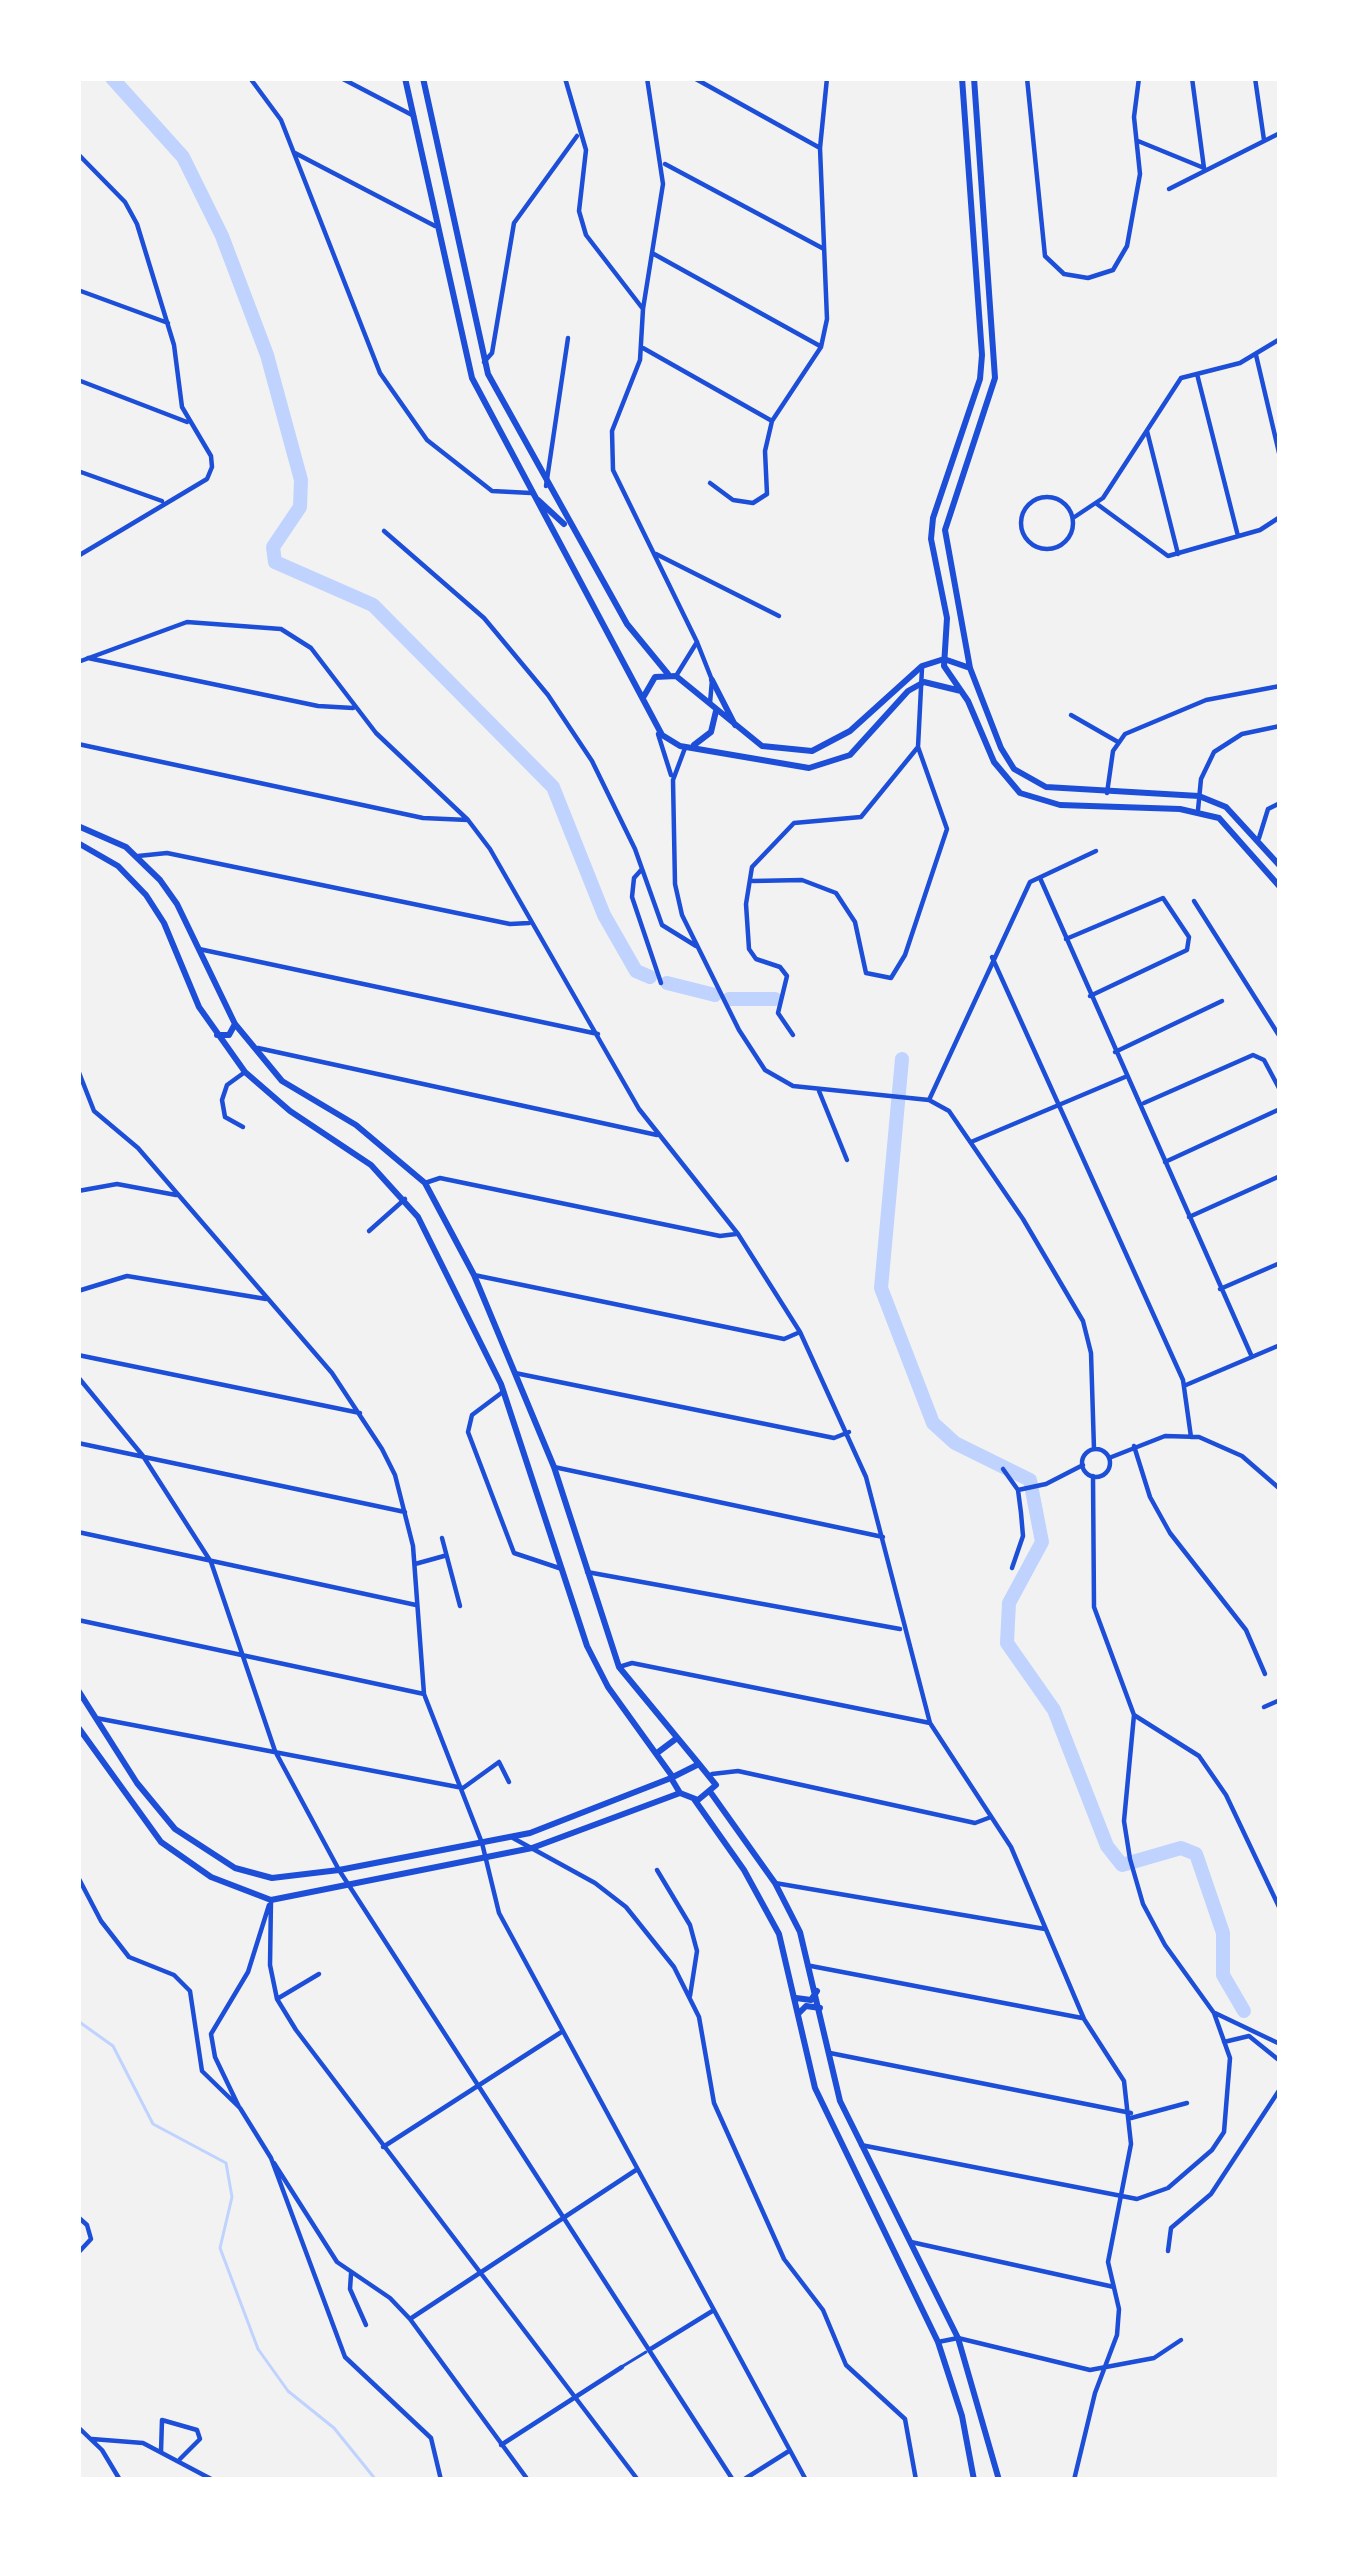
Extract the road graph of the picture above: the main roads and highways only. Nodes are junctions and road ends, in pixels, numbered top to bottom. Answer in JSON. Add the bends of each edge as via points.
{"nodes":[{"id":1,"x":404,"y":78,"type":"edge"},
{"id":2,"x":423,"y":78,"type":"edge"},
{"id":3,"x":962,"y":78,"type":"edge"},
{"id":4,"x":974,"y":78,"type":"edge"},
{"id":5,"x":530,"y":493,"type":"junction"},
{"id":6,"x":571,"y":530,"type":"junction"},
{"id":7,"x":947,"y":639,"type":"junction"},
{"id":8,"x":965,"y":640,"type":"junction"},
{"id":9,"x":944,"y":659,"type":"junction"},
{"id":10,"x":970,"y":668,"type":"junction"},
{"id":11,"x":672,"y":675,"type":"junction"},
{"id":12,"x":712,"y":680,"type":"road end"},
{"id":13,"x":961,"y":691,"type":"junction"},
{"id":14,"x":644,"y":697,"type":"junction"},
{"id":15,"x":713,"y":707,"type":"junction"},
{"id":16,"x":737,"y":728,"type":"junction"},
{"id":17,"x":749,"y":737,"type":"junction"},
{"id":18,"x":690,"y":746,"type":"junction"},
{"id":19,"x":741,"y":756,"type":"junction"},
{"id":20,"x":78,"y":826,"type":"edge"},
{"id":21,"x":78,"y":843,"type":"edge"},
{"id":22,"x":1280,"y":866,"type":"edge"},
{"id":23,"x":1280,"y":887,"type":"edge"},
{"id":24,"x":235,"y":1024,"type":"junction"},
{"id":25,"x":217,"y":1035,"type":"junction"},
{"id":26,"x":250,"y":1046,"type":"junction"},
{"id":27,"x":238,"y":1063,"type":"junction"},
{"id":28,"x":497,"y":1373,"type":"junction"},
{"id":29,"x":515,"y":1373,"type":"junction"},
{"id":30,"x":503,"y":1388,"type":"junction"},
{"id":31,"x":78,"y":1690,"type":"edge"},
{"id":32,"x":78,"y":1726,"type":"edge"},
{"id":33,"x":677,"y":1738,"type":"junction"},
{"id":34,"x":658,"y":1753,"type":"junction"},
{"id":35,"x":699,"y":1765,"type":"junction"},
{"id":36,"x":672,"y":1777,"type":"junction"},
{"id":37,"x":680,"y":1793,"type":"junction"},
{"id":38,"x":711,"y":1793,"type":"junction"},
{"id":39,"x":694,"y":1799,"type":"junction"},
{"id":40,"x":287,"y":1878,"type":"junction"},
{"id":41,"x":271,"y":1900,"type":"junction"},
{"id":42,"x":817,"y":1991,"type":"junction"},
{"id":43,"x":796,"y":1998,"type":"junction"},
{"id":44,"x":820,"y":2008,"type":"junction"},
{"id":45,"x":798,"y":2014,"type":"junction"},
{"id":46,"x":974,"y":2480,"type":"edge"},
{"id":47,"x":999,"y":2480,"type":"edge"}],
"edges":[{"from":1,"to":5,"type":"main road","via":[[472,378]]},
{"from":2,"to":6,"type":"main road","via":[[484,362]]},
{"from":3,"to":7,"type":"main road","via":[[982,355],[933,518]]},
{"from":4,"to":8,"type":"main road","via":[[995,378],[945,530]]},
{"from":5,"to":6,"type":"main road"},
{"from":5,"to":14,"type":"main road"},
{"from":6,"to":11,"type":"main road","via":[[626,624]]},
{"from":7,"to":8,"type":"main road"},
{"from":7,"to":9,"type":"main road"},
{"from":8,"to":10,"type":"main road"},
{"from":9,"to":10,"type":"main road"},
{"from":9,"to":13,"type":"main road"},
{"from":9,"to":17,"type":"main road","via":[[922,666],[829,746],[787,751]]},
{"from":10,"to":22,"type":"main road","via":[[1014,769],[1046,788],[1199,796],[1226,807]]},
{"from":11,"to":14,"type":"main road","via":[[650,681]]},
{"from":11,"to":15,"type":"main road"},
{"from":12,"to":16,"type":"main road"},
{"from":13,"to":19,"type":"main road","via":[[924,682],[908,691],[850,755],[830,765],[789,767]]},
{"from":13,"to":23,"type":"main road","via":[[994,763],[1020,793],[1060,805],[1198,810],[1239,836]]},
{"from":14,"to":18,"type":"main road","via":[[656,727]]},
{"from":15,"to":16,"type":"main road"},
{"from":15,"to":18,"type":"main road","via":[[706,739]]},
{"from":16,"to":17,"type":"main road"},
{"from":17,"to":19,"type":"main road"},
{"from":18,"to":19,"type":"main road"},
{"from":20,"to":24,"type":"main road","via":[[138,856],[177,904]]},
{"from":21,"to":25,"type":"main road","via":[[118,866],[146,896]]},
{"from":24,"to":25,"type":"main road","via":[[229,1035]]},
{"from":24,"to":26,"type":"main road"},
{"from":25,"to":27,"type":"main road"},
{"from":26,"to":27,"type":"main road"},
{"from":26,"to":29,"type":"main road","via":[[282,1081],[356,1125],[425,1183]]},
{"from":27,"to":28,"type":"main road","via":[[405,1199]]},
{"from":28,"to":29,"type":"main road"},
{"from":28,"to":30,"type":"main road"},
{"from":29,"to":30,"type":"main road"},
{"from":29,"to":33,"type":"main road","via":[[619,1667]]},
{"from":30,"to":34,"type":"main road","via":[[593,1660]]},
{"from":31,"to":40,"type":"main road","via":[[158,1811],[193,1844],[235,1868]]},
{"from":32,"to":41,"type":"main road","via":[[161,1842],[212,1877]]},
{"from":33,"to":34,"type":"main road"},
{"from":33,"to":35,"type":"main road"},
{"from":34,"to":36,"type":"main road"},
{"from":35,"to":36,"type":"main road"},
{"from":35,"to":38,"type":"main road","via":[[712,1774]]},
{"from":36,"to":37,"type":"main road"},
{"from":36,"to":40,"type":"main road","via":[[562,1824]]},
{"from":37,"to":39,"type":"main road"},
{"from":37,"to":41,"type":"main road","via":[[532,1848]]},
{"from":38,"to":39,"type":"main road"},
{"from":38,"to":42,"type":"main road","via":[[775,1883]]},
{"from":39,"to":43,"type":"main road","via":[[771,1917]]},
{"from":40,"to":41,"type":"main road"},
{"from":42,"to":43,"type":"main road","via":[[811,2000]]},
{"from":42,"to":44,"type":"main road"},
{"from":43,"to":45,"type":"main road"},
{"from":44,"to":45,"type":"main road"},
{"from":44,"to":47,"type":"main road","via":[[840,2101],[958,2338]]},
{"from":45,"to":46,"type":"main road","via":[[830,2126],[938,2342]]}]}
